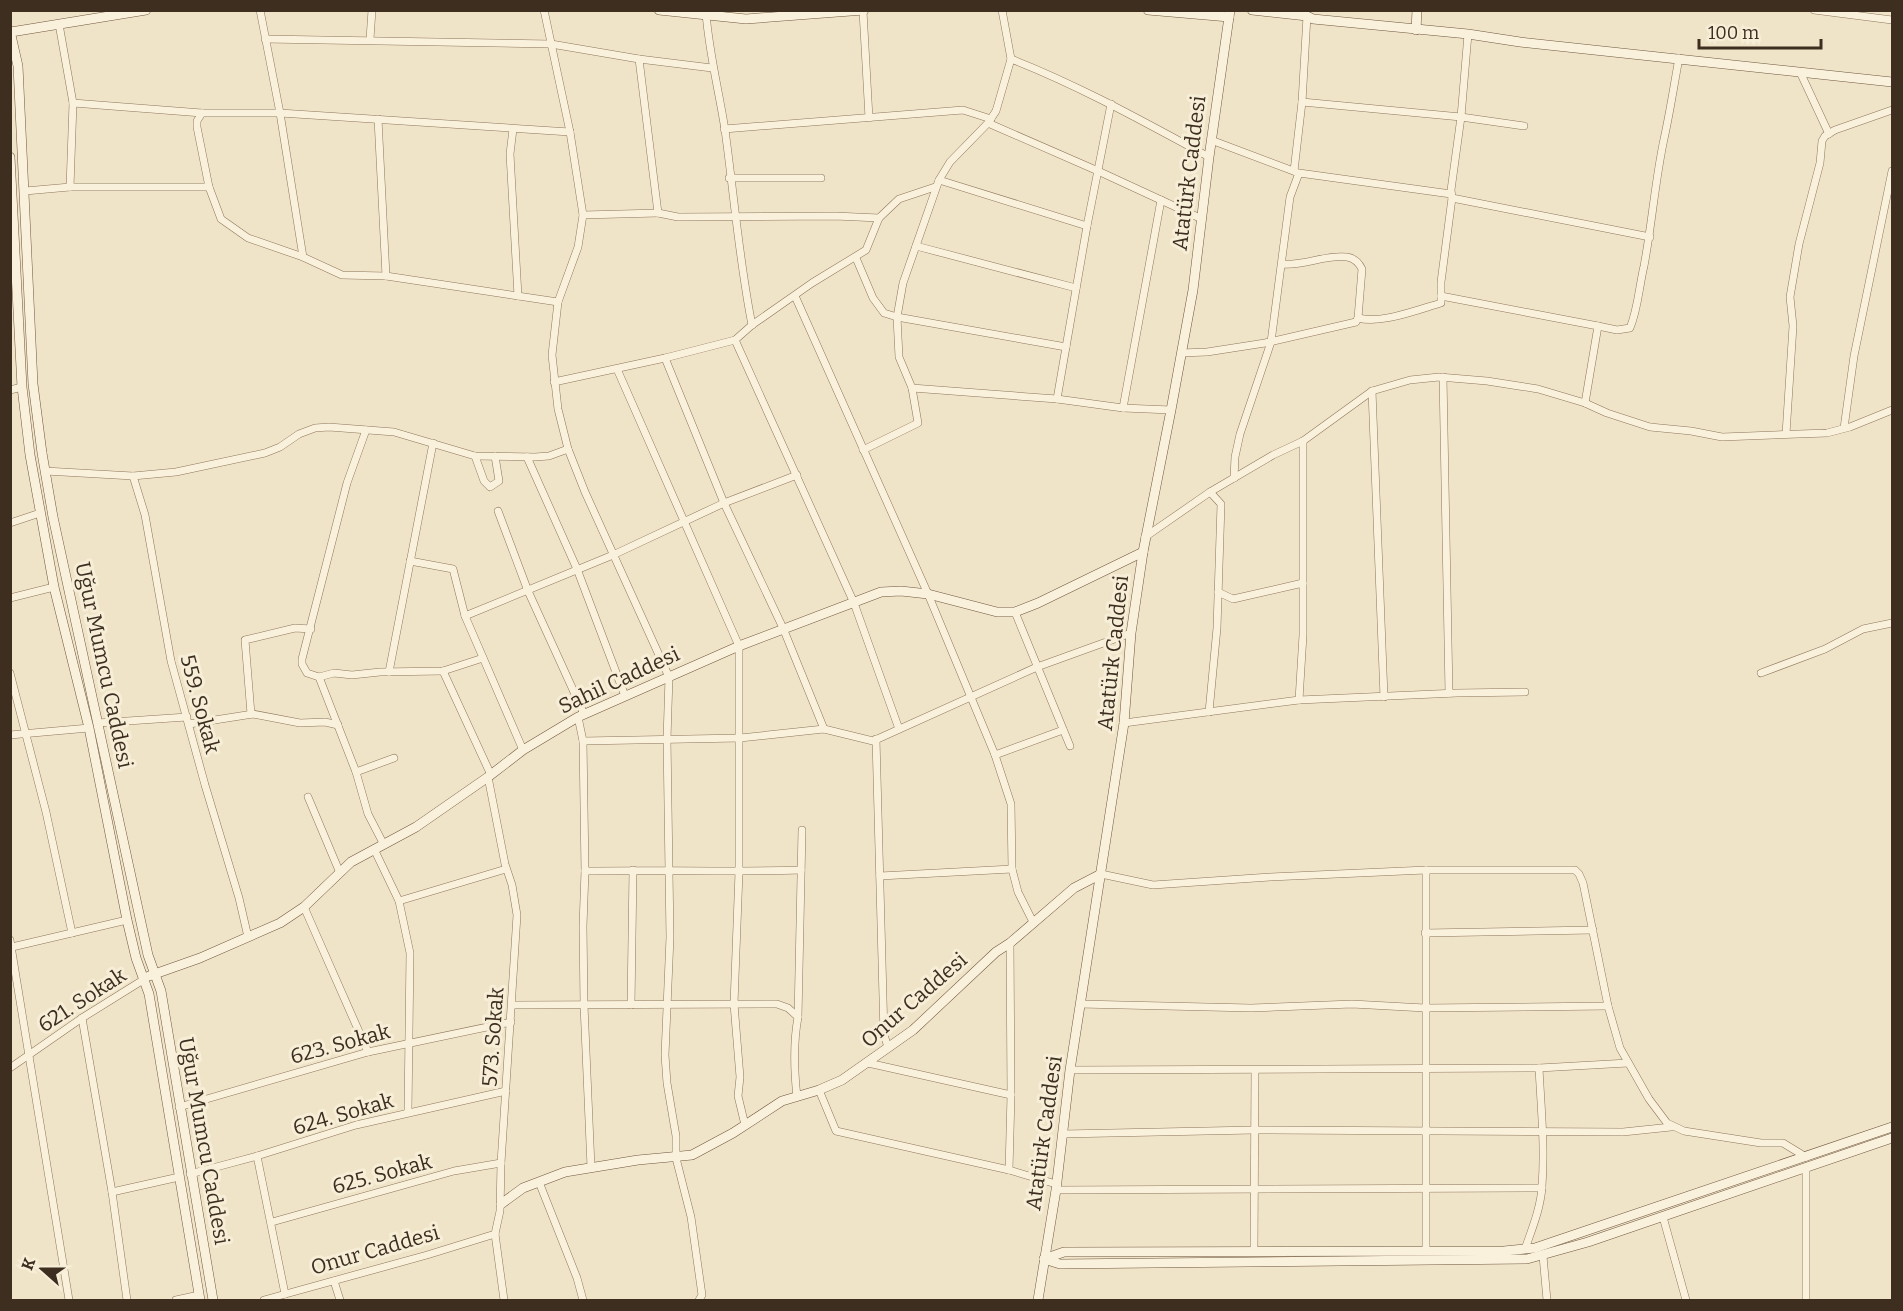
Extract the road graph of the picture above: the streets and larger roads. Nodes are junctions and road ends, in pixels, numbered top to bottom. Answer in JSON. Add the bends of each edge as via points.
{"nodes":[{"id":1,"x":146,"y":10,"type":"edge"},
{"id":2,"x":260,"y":10,"type":"edge"},
{"id":3,"x":372,"y":10,"type":"edge"},
{"id":4,"x":544,"y":10,"type":"edge"},
{"id":5,"x":659,"y":10,"type":"edge"},
{"id":6,"x":1002,"y":10,"type":"edge"},
{"id":7,"x":1149,"y":10,"type":"edge"},
{"id":8,"x":1252,"y":10,"type":"edge"},
{"id":9,"x":1417,"y":10,"type":"edge"},
{"id":10,"x":1814,"y":10,"type":"edge"},
{"id":11,"x":863,"y":11,"type":"edge"},
{"id":12,"x":706,"y":13,"type":"edge"},
{"id":13,"x":1229,"y":14,"type":"edge"},
{"id":14,"x":1307,"y":16,"type":"junction"},
{"id":15,"x":1893,"y":20,"type":"edge"},
{"id":16,"x":59,"y":24,"type":"junction"},
{"id":17,"x":1416,"y":30,"type":"junction"},
{"id":18,"x":11,"y":31,"type":"edge"},
{"id":19,"x":1468,"y":34,"type":"junction"},
{"id":20,"x":265,"y":39,"type":"junction"},
{"id":21,"x":370,"y":39,"type":"junction"},
{"id":22,"x":551,"y":44,"type":"junction"},
{"id":23,"x":1679,"y":58,"type":"junction"},
{"id":24,"x":639,"y":59,"type":"junction"},
{"id":25,"x":1011,"y":59,"type":"junction"},
{"id":26,"x":712,"y":68,"type":"junction"},
{"id":27,"x":1800,"y":72,"type":"junction"},
{"id":28,"x":1893,"y":82,"type":"edge"},
{"id":29,"x":1302,"y":102,"type":"junction"},
{"id":30,"x":72,"y":103,"type":"junction"},
{"id":31,"x":1111,"y":104,"type":"junction"},
{"id":32,"x":1893,"y":110,"type":"edge"},
{"id":33,"x":202,"y":113,"type":"junction"},
{"id":34,"x":280,"y":113,"type":"junction"},
{"id":35,"x":1461,"y":117,"type":"junction"},
{"id":36,"x":869,"y":118,"type":"junction"},
{"id":37,"x":378,"y":119,"type":"junction"},
{"id":38,"x":990,"y":121,"type":"junction"},
{"id":39,"x":1524,"y":126,"type":"dead end"},
{"id":40,"x":513,"y":129,"type":"junction"},
{"id":41,"x":724,"y":129,"type":"junction"},
{"id":42,"x":570,"y":132,"type":"junction"},
{"id":43,"x":1829,"y":134,"type":"junction"},
{"id":44,"x":1211,"y":140,"type":"junction"},
{"id":45,"x":10,"y":157,"type":"edge"},
{"id":46,"x":1209,"y":157,"type":"junction"},
{"id":47,"x":1098,"y":171,"type":"junction"},
{"id":48,"x":1893,"y":171,"type":"edge"},
{"id":49,"x":1297,"y":172,"type":"junction"},
{"id":50,"x":729,"y":178,"type":"junction"},
{"id":51,"x":821,"y":178,"type":"dead end"},
{"id":52,"x":937,"y":184,"type":"junction"},
{"id":53,"x":70,"y":187,"type":"junction"},
{"id":54,"x":209,"y":187,"type":"junction"},
{"id":55,"x":24,"y":191,"type":"junction"},
{"id":56,"x":1451,"y":196,"type":"junction"},
{"id":57,"x":1161,"y":200,"type":"junction"},
{"id":58,"x":658,"y":213,"type":"junction"},
{"id":59,"x":583,"y":215,"type":"junction"},
{"id":60,"x":734,"y":216,"type":"junction"},
{"id":61,"x":879,"y":218,"type":"junction"},
{"id":62,"x":1202,"y":219,"type":"junction"},
{"id":63,"x":1087,"y":226,"type":"junction"},
{"id":64,"x":12,"y":234,"type":"edge"},
{"id":65,"x":1650,"y":237,"type":"junction"},
{"id":66,"x":916,"y":246,"type":"junction"},
{"id":67,"x":303,"y":257,"type":"junction"},
{"id":68,"x":856,"y":258,"type":"junction"},
{"id":69,"x":1283,"y":264,"type":"junction"},
{"id":70,"x":386,"y":276,"type":"junction"},
{"id":71,"x":1076,"y":288,"type":"junction"},
{"id":72,"x":518,"y":296,"type":"junction"},
{"id":73,"x":795,"y":296,"type":"junction"},
{"id":74,"x":1441,"y":296,"type":"junction"},
{"id":75,"x":558,"y":303,"type":"junction"},
{"id":76,"x":897,"y":317,"type":"junction"},
{"id":77,"x":1358,"y":318,"type":"junction"},
{"id":78,"x":752,"y":325,"type":"junction"},
{"id":79,"x":1598,"y":326,"type":"junction"},
{"id":80,"x":735,"y":340,"type":"junction"},
{"id":81,"x":1271,"y":342,"type":"junction"},
{"id":82,"x":1066,"y":347,"type":"junction"},
{"id":83,"x":1181,"y":353,"type":"junction"},
{"id":84,"x":665,"y":358,"type":"junction"},
{"id":85,"x":617,"y":369,"type":"junction"},
{"id":86,"x":1443,"y":377,"type":"junction"},
{"id":87,"x":554,"y":382,"type":"junction"},
{"id":88,"x":22,"y":387,"type":"junction"},
{"id":89,"x":912,"y":388,"type":"junction"},
{"id":90,"x":10,"y":390,"type":"edge"},
{"id":91,"x":1372,"y":391,"type":"junction"},
{"id":92,"x":1057,"y":399,"type":"junction"},
{"id":93,"x":1585,"y":403,"type":"junction"},
{"id":94,"x":1123,"y":408,"type":"junction"},
{"id":95,"x":1171,"y":410,"type":"junction"},
{"id":96,"x":1893,"y":410,"type":"edge"},
{"id":97,"x":1844,"y":428,"type":"junction"},
{"id":98,"x":366,"y":430,"type":"junction"},
{"id":99,"x":1786,"y":434,"type":"junction"},
{"id":100,"x":1303,"y":441,"type":"junction"},
{"id":101,"x":433,"y":443,"type":"junction"},
{"id":102,"x":568,"y":449,"type":"junction"},
{"id":103,"x":863,"y":450,"type":"junction"},
{"id":104,"x":475,"y":456,"type":"junction"},
{"id":105,"x":495,"y":456,"type":"junction"},
{"id":106,"x":527,"y":457,"type":"junction"},
{"id":107,"x":45,"y":471,"type":"junction"},
{"id":108,"x":797,"y":475,"type":"junction"},
{"id":109,"x":134,"y":476,"type":"junction"},
{"id":110,"x":1234,"y":478,"type":"junction"},
{"id":111,"x":1210,"y":492,"type":"junction"},
{"id":112,"x":724,"y":503,"type":"junction"},
{"id":113,"x":498,"y":511,"type":"dead end"},
{"id":114,"x":40,"y":513,"type":"junction"},
{"id":115,"x":684,"y":522,"type":"junction"},
{"id":116,"x":10,"y":523,"type":"edge"},
{"id":117,"x":1145,"y":537,"type":"junction"},
{"id":118,"x":1143,"y":552,"type":"junction"},
{"id":119,"x":613,"y":555,"type":"junction"},
{"id":120,"x":410,"y":561,"type":"junction"},
{"id":121,"x":577,"y":569,"type":"junction"},
{"id":122,"x":1303,"y":583,"type":"junction"},
{"id":123,"x":54,"y":587,"type":"junction"},
{"id":124,"x":528,"y":591,"type":"junction"},
{"id":125,"x":1218,"y":592,"type":"junction"},
{"id":126,"x":928,"y":594,"type":"junction"},
{"id":127,"x":10,"y":598,"type":"edge"},
{"id":128,"x":854,"y":603,"type":"junction"},
{"id":129,"x":1015,"y":612,"type":"junction"},
{"id":130,"x":465,"y":616,"type":"junction"},
{"id":131,"x":1893,"y":622,"type":"edge"},
{"id":132,"x":783,"y":628,"type":"junction"},
{"id":133,"x":311,"y":629,"type":"junction"},
{"id":134,"x":1131,"y":633,"type":"junction"},
{"id":135,"x":739,"y":646,"type":"junction"},
{"id":136,"x":483,"y":658,"type":"junction"},
{"id":137,"x":1037,"y":667,"type":"junction"},
{"id":138,"x":443,"y":671,"type":"junction"},
{"id":139,"x":389,"y":672,"type":"junction"},
{"id":140,"x":10,"y":673,"type":"edge"},
{"id":141,"x":1761,"y":673,"type":"dead end"},
{"id":142,"x":319,"y":677,"type":"junction"},
{"id":143,"x":669,"y":677,"type":"junction"},
{"id":144,"x":1525,"y":692,"type":"dead end"},
{"id":145,"x":1449,"y":693,"type":"junction"},
{"id":146,"x":625,"y":696,"type":"junction"},
{"id":147,"x":970,"y":696,"type":"junction"},
{"id":148,"x":1384,"y":697,"type":"junction"},
{"id":149,"x":1299,"y":700,"type":"junction"},
{"id":150,"x":1209,"y":712,"type":"junction"},
{"id":151,"x":251,"y":714,"type":"junction"},
{"id":152,"x":581,"y":715,"type":"junction"},
{"id":153,"x":188,"y":720,"type":"junction"},
{"id":154,"x":1125,"y":723,"type":"junction"},
{"id":155,"x":93,"y":725,"type":"junction"},
{"id":156,"x":338,"y":725,"type":"junction"},
{"id":157,"x":824,"y":729,"type":"junction"},
{"id":158,"x":899,"y":729,"type":"junction"},
{"id":159,"x":1063,"y":730,"type":"junction"},
{"id":160,"x":24,"y":734,"type":"junction"},
{"id":161,"x":10,"y":735,"type":"edge"},
{"id":162,"x":740,"y":738,"type":"junction"},
{"id":163,"x":667,"y":739,"type":"junction"},
{"id":164,"x":876,"y":740,"type":"junction"},
{"id":165,"x":583,"y":741,"type":"junction"},
{"id":166,"x":1070,"y":746,"type":"dead end"},
{"id":167,"x":523,"y":750,"type":"junction"},
{"id":168,"x":995,"y":755,"type":"junction"},
{"id":169,"x":394,"y":758,"type":"dead end"},
{"id":170,"x":356,"y":772,"type":"junction"},
{"id":171,"x":490,"y":776,"type":"junction"},
{"id":172,"x":308,"y":797,"type":"dead end"},
{"id":173,"x":802,"y":830,"type":"dead end"},
{"id":174,"x":378,"y":846,"type":"junction"},
{"id":175,"x":506,"y":869,"type":"junction"},
{"id":176,"x":668,"y":869,"type":"junction"},
{"id":177,"x":1012,"y":869,"type":"junction"},
{"id":178,"x":633,"y":870,"type":"junction"},
{"id":179,"x":801,"y":870,"type":"junction"},
{"id":180,"x":1426,"y":870,"type":"junction"},
{"id":181,"x":585,"y":871,"type":"junction"},
{"id":182,"x":739,"y":872,"type":"junction"},
{"id":183,"x":340,"y":873,"type":"junction"},
{"id":184,"x":1101,"y":874,"type":"junction"},
{"id":185,"x":880,"y":876,"type":"junction"},
{"id":186,"x":399,"y":901,"type":"junction"},
{"id":187,"x":304,"y":907,"type":"junction"},
{"id":188,"x":127,"y":920,"type":"junction"},
{"id":189,"x":1033,"y":922,"type":"junction"},
{"id":190,"x":1593,"y":930,"type":"junction"},
{"id":191,"x":72,"y":933,"type":"junction"},
{"id":192,"x":1425,"y":933,"type":"junction"},
{"id":193,"x":248,"y":937,"type":"junction"},
{"id":194,"x":1010,"y":943,"type":"junction"},
{"id":195,"x":11,"y":944,"type":"edge"},
{"id":196,"x":154,"y":973,"type":"junction"},
{"id":197,"x":143,"y":980,"type":"junction"},
{"id":198,"x":734,"y":1004,"type":"junction"},
{"id":199,"x":1080,"y":1004,"type":"junction"},
{"id":200,"x":513,"y":1005,"type":"junction"},
{"id":201,"x":584,"y":1005,"type":"junction"},
{"id":202,"x":631,"y":1005,"type":"junction"},
{"id":203,"x":668,"y":1005,"type":"junction"},
{"id":204,"x":1608,"y":1006,"type":"junction"},
{"id":205,"x":1425,"y":1008,"type":"junction"},
{"id":206,"x":798,"y":1017,"type":"junction"},
{"id":207,"x":82,"y":1018,"type":"junction"},
{"id":208,"x":511,"y":1022,"type":"junction"},
{"id":209,"x":410,"y":1043,"type":"junction"},
{"id":210,"x":888,"y":1047,"type":"junction"},
{"id":211,"x":368,"y":1052,"type":"junction"},
{"id":212,"x":29,"y":1054,"type":"junction"},
{"id":213,"x":868,"y":1063,"type":"junction"},
{"id":214,"x":1628,"y":1063,"type":"junction"},
{"id":215,"x":10,"y":1068,"type":"edge"},
{"id":216,"x":1426,"y":1068,"type":"junction"},
{"id":217,"x":1539,"y":1068,"type":"junction"},
{"id":218,"x":1070,"y":1070,"type":"junction"},
{"id":219,"x":1255,"y":1070,"type":"junction"},
{"id":220,"x":819,"y":1090,"type":"junction"},
{"id":221,"x":506,"y":1091,"type":"junction"},
{"id":222,"x":1011,"y":1095,"type":"junction"},
{"id":223,"x":797,"y":1096,"type":"junction"},
{"id":224,"x":179,"y":1107,"type":"junction"},
{"id":225,"x":408,"y":1112,"type":"junction"},
{"id":226,"x":745,"y":1125,"type":"junction"},
{"id":227,"x":1671,"y":1127,"type":"junction"},
{"id":228,"x":1893,"y":1127,"type":"edge"},
{"id":229,"x":1254,"y":1130,"type":"junction"},
{"id":230,"x":1542,"y":1131,"type":"junction"},
{"id":231,"x":1427,"y":1132,"type":"junction"},
{"id":232,"x":1063,"y":1134,"type":"junction"},
{"id":233,"x":1893,"y":1138,"type":"edge"},
{"id":234,"x":257,"y":1156,"type":"junction"},
{"id":235,"x":1806,"y":1157,"type":"junction"},
{"id":236,"x":676,"y":1158,"type":"junction"},
{"id":237,"x":501,"y":1163,"type":"junction"},
{"id":238,"x":591,"y":1167,"type":"junction"},
{"id":239,"x":1806,"y":1168,"type":"junction"},
{"id":240,"x":1009,"y":1170,"type":"junction"},
{"id":241,"x":190,"y":1174,"type":"junction"},
{"id":242,"x":179,"y":1177,"type":"junction"},
{"id":243,"x":539,"y":1182,"type":"junction"},
{"id":244,"x":1056,"y":1187,"type":"junction"},
{"id":245,"x":1426,"y":1188,"type":"junction"},
{"id":246,"x":1542,"y":1188,"type":"junction"},
{"id":247,"x":1255,"y":1190,"type":"junction"},
{"id":248,"x":112,"y":1192,"type":"junction"},
{"id":249,"x":501,"y":1204,"type":"junction"},
{"id":250,"x":1663,"y":1217,"type":"junction"},
{"id":251,"x":272,"y":1221,"type":"junction"},
{"id":252,"x":495,"y":1234,"type":"junction"},
{"id":253,"x":1524,"y":1249,"type":"junction"},
{"id":254,"x":1254,"y":1251,"type":"junction"},
{"id":255,"x":1426,"y":1251,"type":"junction"},
{"id":256,"x":1543,"y":1256,"type":"junction"},
{"id":257,"x":1044,"y":1259,"type":"junction"},
{"id":258,"x":334,"y":1281,"type":"junction"},
{"id":259,"x":285,"y":1294,"type":"junction"},
{"id":260,"x":200,"y":1298,"type":"edge"},
{"id":261,"x":69,"y":1300,"type":"edge"},
{"id":262,"x":127,"y":1300,"type":"edge"},
{"id":263,"x":176,"y":1300,"type":"edge"},
{"id":264,"x":213,"y":1300,"type":"edge"},
{"id":265,"x":264,"y":1300,"type":"edge"},
{"id":266,"x":340,"y":1300,"type":"edge"},
{"id":267,"x":504,"y":1300,"type":"edge"},
{"id":268,"x":583,"y":1300,"type":"edge"},
{"id":269,"x":699,"y":1300,"type":"edge"},
{"id":270,"x":1038,"y":1300,"type":"edge"},
{"id":271,"x":1548,"y":1300,"type":"edge"},
{"id":272,"x":1686,"y":1300,"type":"edge"},
{"id":273,"x":1806,"y":1300,"type":"edge"}],
"edges":[{"from":1,"to":16,"type":"street"},
{"from":2,"to":20,"type":"street"},
{"from":3,"to":21,"type":"street"},
{"from":4,"to":22,"type":"street"},
{"from":5,"to":12,"type":"street"},
{"from":6,"to":25,"type":"street"},
{"from":7,"to":13,"type":"street"},
{"from":8,"to":14,"type":"street"},
{"from":9,"to":17,"type":"street"},
{"from":10,"to":15,"type":"street"},
{"from":11,"to":12,"type":"street","via":[[772,18]]},
{"from":11,"to":36,"type":"street"},
{"from":12,"to":26,"type":"street"},
{"from":13,"to":44,"type":"street","name":"Atatürk Caddesi"},
{"from":14,"to":17,"type":"street"},
{"from":14,"to":29,"type":"street"},
{"from":16,"to":18,"type":"street"},
{"from":16,"to":30,"type":"street"},
{"from":17,"to":19,"type":"street"},
{"from":18,"to":55,"type":"street","name":"Uğur Mumcu Caddesi","via":[[18,66]]},
{"from":19,"to":23,"type":"street"},
{"from":19,"to":35,"type":"street"},
{"from":20,"to":21,"type":"street"},
{"from":20,"to":34,"type":"street"},
{"from":21,"to":22,"type":"street"},
{"from":22,"to":24,"type":"street"},
{"from":22,"to":42,"type":"street"},
{"from":23,"to":27,"type":"street"},
{"from":23,"to":65,"type":"street"},
{"from":24,"to":26,"type":"street"},
{"from":24,"to":58,"type":"street"},
{"from":25,"to":31,"type":"street"},
{"from":25,"to":38,"type":"street"},
{"from":26,"to":41,"type":"street"},
{"from":27,"to":28,"type":"street"},
{"from":27,"to":43,"type":"street"},
{"from":29,"to":35,"type":"street"},
{"from":29,"to":49,"type":"street"},
{"from":30,"to":33,"type":"street"},
{"from":30,"to":53,"type":"street"},
{"from":31,"to":46,"type":"street"},
{"from":31,"to":47,"type":"street"},
{"from":32,"to":43,"type":"street"},
{"from":33,"to":34,"type":"street"},
{"from":33,"to":54,"type":"street","via":[[197,127]]},
{"from":34,"to":37,"type":"street"},
{"from":34,"to":67,"type":"street"},
{"from":35,"to":39,"type":"street"},
{"from":35,"to":56,"type":"street"},
{"from":36,"to":38,"type":"street","via":[[963,110]]},
{"from":36,"to":41,"type":"street"},
{"from":37,"to":40,"type":"street"},
{"from":37,"to":70,"type":"street"},
{"from":38,"to":47,"type":"street"},
{"from":38,"to":52,"type":"street","via":[[950,162]]},
{"from":40,"to":42,"type":"street"},
{"from":40,"to":72,"type":"street","via":[[510,154]]},
{"from":41,"to":50,"type":"street"},
{"from":42,"to":59,"type":"street"},
{"from":43,"to":99,"type":"street","via":[[1822,141],[1792,281]]},
{"from":44,"to":46,"type":"street","name":"Atatürk Caddesi"},
{"from":44,"to":49,"type":"street"},
{"from":45,"to":64,"type":"street","name":"Uğur Mumcu Caddesi"},
{"from":46,"to":62,"type":"street","name":"Atatürk Caddesi"},
{"from":47,"to":57,"type":"street"},
{"from":47,"to":63,"type":"street"},
{"from":48,"to":97,"type":"street","via":[[1854,356]]},
{"from":49,"to":56,"type":"street"},
{"from":49,"to":69,"type":"street","via":[[1290,197]]},
{"from":50,"to":51,"type":"street"},
{"from":50,"to":60,"type":"street"},
{"from":52,"to":61,"type":"street","via":[[899,199]]},
{"from":52,"to":63,"type":"street"},
{"from":52,"to":66,"type":"street"},
{"from":53,"to":54,"type":"street"},
{"from":53,"to":55,"type":"street"},
{"from":54,"to":67,"type":"street","via":[[221,219],[248,238]]},
{"from":55,"to":107,"type":"street","name":"Uğur Mumcu Caddesi","via":[[33,384]]},
{"from":56,"to":65,"type":"street"},
{"from":56,"to":74,"type":"street"},
{"from":57,"to":62,"type":"street"},
{"from":57,"to":94,"type":"street"},
{"from":58,"to":59,"type":"street"},
{"from":58,"to":60,"type":"street","via":[[678,217]]},
{"from":59,"to":75,"type":"street","via":[[578,247]]},
{"from":60,"to":61,"type":"street"},
{"from":60,"to":78,"type":"street"},
{"from":61,"to":68,"type":"street","via":[[866,250]]},
{"from":62,"to":83,"type":"street","name":"Atatürk Caddesi"},
{"from":63,"to":71,"type":"street"},
{"from":64,"to":88,"type":"street","name":"Uğur Mumcu Caddesi"},
{"from":65,"to":79,"type":"street","via":[[1636,315],[1630,328]]},
{"from":66,"to":71,"type":"street"},
{"from":66,"to":76,"type":"street"},
{"from":67,"to":70,"type":"street","via":[[342,275]]},
{"from":68,"to":73,"type":"street"},
{"from":68,"to":76,"type":"street","via":[[873,298],[884,313]]},
{"from":69,"to":77,"type":"street","via":[[1346,256],[1356,261],[1362,269]]},
{"from":69,"to":81,"type":"street"},
{"from":70,"to":72,"type":"street"},
{"from":71,"to":82,"type":"street"},
{"from":72,"to":75,"type":"street"},
{"from":73,"to":78,"type":"street"},
{"from":73,"to":103,"type":"street"},
{"from":74,"to":77,"type":"street","via":[[1441,303],[1401,315]]},
{"from":74,"to":79,"type":"street"},
{"from":75,"to":87,"type":"street","via":[[552,355]]},
{"from":76,"to":82,"type":"street"},
{"from":76,"to":89,"type":"street","via":[[898,357]]},
{"from":77,"to":81,"type":"street","via":[[1353,323]]},
{"from":78,"to":80,"type":"street"},
{"from":79,"to":93,"type":"street"},
{"from":80,"to":84,"type":"street"},
{"from":80,"to":108,"type":"street"},
{"from":81,"to":83,"type":"street"},
{"from":81,"to":110,"type":"street","via":[[1240,434]]},
{"from":82,"to":92,"type":"street"},
{"from":83,"to":95,"type":"street","name":"Atatürk Caddesi"},
{"from":84,"to":85,"type":"street"},
{"from":84,"to":112,"type":"street"},
{"from":85,"to":87,"type":"street"},
{"from":85,"to":115,"type":"street"},
{"from":86,"to":91,"type":"street","via":[[1410,380]]},
{"from":86,"to":93,"type":"street","via":[[1538,389]]},
{"from":86,"to":145,"type":"street"},
{"from":87,"to":102,"type":"street"},
{"from":88,"to":90,"type":"street"},
{"from":88,"to":114,"type":"street","name":"Uğur Mumcu Caddesi"},
{"from":89,"to":92,"type":"street"},
{"from":89,"to":103,"type":"street","via":[[918,423]]},
{"from":91,"to":100,"type":"street"},
{"from":91,"to":148,"type":"street"},
{"from":92,"to":94,"type":"street"},
{"from":93,"to":99,"type":"street","via":[[1650,427],[1722,437]]},
{"from":94,"to":95,"type":"street"},
{"from":95,"to":117,"type":"street","name":"Atatürk Caddesi"},
{"from":96,"to":97,"type":"street"},
{"from":97,"to":99,"type":"street","via":[[1807,435]]},
{"from":98,"to":101,"type":"street","via":[[394,432]]},
{"from":98,"to":109,"type":"street","via":[[315,428],[265,453],[176,472]]},
{"from":98,"to":133,"type":"street","via":[[346,483]]},
{"from":100,"to":110,"type":"street"},
{"from":100,"to":122,"type":"street"},
{"from":101,"to":104,"type":"street"},
{"from":101,"to":120,"type":"street"},
{"from":102,"to":106,"type":"street","via":[[549,456]]},
{"from":102,"to":119,"type":"street"},
{"from":103,"to":126,"type":"street"},
{"from":104,"to":105,"type":"street"},
{"from":104,"to":105,"type":"street","via":[[490,487],[499,481]]},
{"from":105,"to":106,"type":"street"},
{"from":106,"to":121,"type":"street"},
{"from":107,"to":109,"type":"street"},
{"from":107,"to":155,"type":"street","name":"Uğur Mumcu Caddesi"},
{"from":108,"to":112,"type":"street"},
{"from":108,"to":128,"type":"street"},
{"from":109,"to":153,"type":"street","name":"559. Sokak","via":[[145,515],[171,661]]},
{"from":110,"to":111,"type":"street"},
{"from":111,"to":117,"type":"street"},
{"from":111,"to":125,"type":"street","via":[[1221,504]]},
{"from":112,"to":115,"type":"street"},
{"from":112,"to":132,"type":"street"},
{"from":113,"to":124,"type":"street"},
{"from":114,"to":116,"type":"street"},
{"from":114,"to":123,"type":"street","name":"Uğur Mumcu Caddesi"},
{"from":115,"to":119,"type":"street"},
{"from":115,"to":135,"type":"street"},
{"from":117,"to":118,"type":"street","name":"Atatürk Caddesi"},
{"from":118,"to":129,"type":"street","name":"Sahil Caddesi"},
{"from":118,"to":134,"type":"street","name":"Atatürk Caddesi"},
{"from":119,"to":121,"type":"street"},
{"from":119,"to":143,"type":"street"},
{"from":120,"to":130,"type":"street","via":[[453,569]]},
{"from":120,"to":139,"type":"street"},
{"from":121,"to":124,"type":"street"},
{"from":121,"to":146,"type":"street"},
{"from":122,"to":125,"type":"street","via":[[1233,599]]},
{"from":122,"to":149,"type":"street"},
{"from":123,"to":127,"type":"street"},
{"from":123,"to":155,"type":"street","name":"Uğur Mumcu Caddesi"},
{"from":124,"to":130,"type":"street"},
{"from":124,"to":152,"type":"street"},
{"from":125,"to":150,"type":"street"},
{"from":126,"to":128,"type":"street","name":"Sahil Caddesi","via":[[881,592]]},
{"from":126,"to":129,"type":"street","name":"Sahil Caddesi","via":[[997,612]]},
{"from":126,"to":147,"type":"street"},
{"from":128,"to":132,"type":"street","name":"Sahil Caddesi"},
{"from":128,"to":158,"type":"street"},
{"from":129,"to":137,"type":"street"},
{"from":130,"to":136,"type":"street"},
{"from":131,"to":141,"type":"street","via":[[1863,629],[1825,649]]},
{"from":132,"to":135,"type":"street","name":"Sahil Caddesi"},
{"from":132,"to":157,"type":"street"},
{"from":133,"to":142,"type":"street","via":[[302,664],[307,674]]},
{"from":133,"to":151,"type":"street","via":[[295,628],[245,640]]},
{"from":134,"to":137,"type":"street"},
{"from":134,"to":154,"type":"street","name":"Atatürk Caddesi"},
{"from":135,"to":143,"type":"street","name":"Sahil Caddesi"},
{"from":135,"to":162,"type":"street"},
{"from":136,"to":138,"type":"street"},
{"from":136,"to":167,"type":"street"},
{"from":137,"to":147,"type":"street"},
{"from":137,"to":159,"type":"street"},
{"from":138,"to":139,"type":"street"},
{"from":138,"to":171,"type":"street","name":"573. Sokak"},
{"from":139,"to":142,"type":"street"},
{"from":140,"to":160,"type":"street"},
{"from":142,"to":156,"type":"street"},
{"from":143,"to":146,"type":"street","name":"Sahil Caddesi"},
{"from":143,"to":163,"type":"street"},
{"from":144,"to":145,"type":"street"},
{"from":145,"to":148,"type":"street"},
{"from":146,"to":152,"type":"street","name":"Sahil Caddesi"},
{"from":147,"to":158,"type":"street"},
{"from":147,"to":168,"type":"street"},
{"from":148,"to":149,"type":"street"},
{"from":149,"to":150,"type":"street"},
{"from":150,"to":154,"type":"street"},
{"from":151,"to":153,"type":"street"},
{"from":151,"to":156,"type":"street"},
{"from":152,"to":165,"type":"street"},
{"from":152,"to":167,"type":"street","name":"Sahil Caddesi"},
{"from":153,"to":155,"type":"street"},
{"from":153,"to":193,"type":"street","name":"559. Sokak"},
{"from":154,"to":184,"type":"street","name":"Atatürk Caddesi"},
{"from":155,"to":160,"type":"street"},
{"from":155,"to":188,"type":"street","name":"Uğur Mumcu Caddesi"},
{"from":155,"to":196,"type":"street","name":"Uğur Mumcu Caddesi"},
{"from":156,"to":170,"type":"street"},
{"from":157,"to":162,"type":"street"},
{"from":157,"to":164,"type":"street"},
{"from":158,"to":164,"type":"street"},
{"from":159,"to":166,"type":"street"},
{"from":159,"to":168,"type":"street"},
{"from":160,"to":161,"type":"street"},
{"from":160,"to":191,"type":"street","via":[[46,812]]},
{"from":162,"to":163,"type":"street"},
{"from":162,"to":182,"type":"street"},
{"from":163,"to":165,"type":"street"},
{"from":163,"to":176,"type":"street"},
{"from":164,"to":185,"type":"street"},
{"from":165,"to":181,"type":"street"},
{"from":167,"to":171,"type":"street","name":"Sahil Caddesi"},
{"from":168,"to":177,"type":"street","via":[[1011,804]]},
{"from":169,"to":170,"type":"street"},
{"from":170,"to":174,"type":"street"},
{"from":171,"to":174,"type":"street","name":"Sahil Caddesi","via":[[416,826]]},
{"from":171,"to":175,"type":"street","name":"573. Sokak"},
{"from":172,"to":183,"type":"street"},
{"from":173,"to":179,"type":"street"},
{"from":174,"to":183,"type":"street","name":"Sahil Caddesi"},
{"from":174,"to":186,"type":"street"},
{"from":175,"to":186,"type":"street"},
{"from":175,"to":200,"type":"street","name":"573. Sokak","via":[[517,915]]},
{"from":176,"to":178,"type":"street"},
{"from":176,"to":182,"type":"street"},
{"from":176,"to":203,"type":"street"},
{"from":177,"to":185,"type":"street"},
{"from":177,"to":189,"type":"street"},
{"from":178,"to":181,"type":"street"},
{"from":178,"to":202,"type":"street"},
{"from":179,"to":182,"type":"street"},
{"from":179,"to":206,"type":"street"},
{"from":180,"to":184,"type":"street","via":[[1153,885]]},
{"from":180,"to":190,"type":"street","via":[[1575,870]]},
{"from":180,"to":192,"type":"street"},
{"from":181,"to":201,"type":"street"},
{"from":182,"to":198,"type":"street"},
{"from":183,"to":187,"type":"street","name":"Sahil Caddesi"},
{"from":184,"to":189,"type":"street","name":"Onur Caddesi","via":[[1074,888]]},
{"from":184,"to":199,"type":"street","name":"Atatürk Caddesi"},
{"from":185,"to":210,"type":"street","via":[[884,1035]]},
{"from":186,"to":209,"type":"street","via":[[410,953]]},
{"from":187,"to":193,"type":"street","name":"Sahil Caddesi"},
{"from":187,"to":211,"type":"street"},
{"from":188,"to":191,"type":"street"},
{"from":188,"to":197,"type":"street","name":"Uğur Mumcu Caddesi"},
{"from":189,"to":194,"type":"street","name":"Onur Caddesi"},
{"from":190,"to":192,"type":"street"},
{"from":190,"to":204,"type":"street"},
{"from":191,"to":195,"type":"street"},
{"from":192,"to":205,"type":"street"},
{"from":193,"to":196,"type":"street","name":"Sahil Caddesi"},
{"from":194,"to":210,"type":"street","name":"Onur Caddesi","via":[[963,981],[913,1030]]},
{"from":194,"to":222,"type":"street"},
{"from":195,"to":212,"type":"street"},
{"from":196,"to":197,"type":"street","name":"Sahil Caddesi"},
{"from":196,"to":224,"type":"street","name":"Uğur Mumcu Caddesi"},
{"from":197,"to":207,"type":"street","name":"621. Sokak"},
{"from":197,"to":242,"type":"street","name":"Uğur Mumcu Caddesi","via":[[149,994]]},
{"from":198,"to":203,"type":"street"},
{"from":198,"to":206,"type":"street","via":[[777,1004]]},
{"from":198,"to":226,"type":"street","via":[[738,1096]]},
{"from":199,"to":205,"type":"street","via":[[1251,1008],[1352,1004]]},
{"from":199,"to":218,"type":"street","name":"Atatürk Caddesi"},
{"from":200,"to":201,"type":"street"},
{"from":200,"to":208,"type":"street","name":"573. Sokak"},
{"from":201,"to":202,"type":"street"},
{"from":201,"to":238,"type":"street"},
{"from":202,"to":203,"type":"street"},
{"from":203,"to":236,"type":"street","via":[[665,1055]]},
{"from":204,"to":205,"type":"street"},
{"from":204,"to":214,"type":"street"},
{"from":205,"to":216,"type":"street"},
{"from":206,"to":223,"type":"street","via":[[794,1072]]},
{"from":207,"to":212,"type":"street","name":"621. Sokak"},
{"from":207,"to":248,"type":"street"},
{"from":208,"to":209,"type":"street","name":"623. Sokak"},
{"from":208,"to":221,"type":"street","name":"573. Sokak"},
{"from":209,"to":211,"type":"street","name":"623. Sokak"},
{"from":209,"to":225,"type":"street"},
{"from":210,"to":213,"type":"street","name":"Onur Caddesi"},
{"from":211,"to":224,"type":"street","name":"623. Sokak"},
{"from":212,"to":215,"type":"street","name":"621. Sokak"},
{"from":212,"to":261,"type":"street"},
{"from":213,"to":220,"type":"street","name":"Onur Caddesi"},
{"from":213,"to":222,"type":"street"},
{"from":214,"to":217,"type":"street"},
{"from":214,"to":227,"type":"street"},
{"from":216,"to":217,"type":"street"},
{"from":216,"to":219,"type":"street"},
{"from":216,"to":231,"type":"street"},
{"from":217,"to":230,"type":"street"},
{"from":218,"to":219,"type":"street"},
{"from":218,"to":232,"type":"street","name":"Atatürk Caddesi"},
{"from":219,"to":229,"type":"street"},
{"from":220,"to":223,"type":"street","name":"Onur Caddesi"},
{"from":220,"to":240,"type":"street","via":[[836,1131]]},
{"from":221,"to":225,"type":"street","name":"624. Sokak"},
{"from":221,"to":237,"type":"street","name":"573. Sokak"},
{"from":222,"to":240,"type":"street"},
{"from":223,"to":226,"type":"street","name":"Onur Caddesi"},
{"from":224,"to":241,"type":"street","name":"Uğur Mumcu Caddesi"},
{"from":225,"to":234,"type":"street","name":"624. Sokak"},
{"from":226,"to":236,"type":"street","name":"Onur Caddesi","via":[[692,1155]]},
{"from":227,"to":230,"type":"street","via":[[1623,1132]]},
{"from":227,"to":235,"type":"street","via":[[1761,1143],[1783,1143]]},
{"from":228,"to":235,"type":"street"},
{"from":229,"to":231,"type":"street"},
{"from":229,"to":232,"type":"street"},
{"from":229,"to":247,"type":"street"},
{"from":230,"to":231,"type":"street"},
{"from":230,"to":246,"type":"street"},
{"from":231,"to":245,"type":"street"},
{"from":232,"to":244,"type":"street","name":"Atatürk Caddesi"},
{"from":233,"to":239,"type":"street"},
{"from":234,"to":241,"type":"street","name":"624. Sokak"},
{"from":234,"to":251,"type":"street"},
{"from":235,"to":239,"type":"street"},
{"from":235,"to":253,"type":"street"},
{"from":236,"to":238,"type":"street","name":"Onur Caddesi"},
{"from":236,"to":269,"type":"street","via":[[691,1217],[702,1294]]},
{"from":237,"to":249,"type":"street","name":"573. Sokak"},
{"from":237,"to":251,"type":"street","name":"625. Sokak","via":[[454,1171]]},
{"from":238,"to":243,"type":"street","name":"Onur Caddesi"},
{"from":239,"to":250,"type":"street"},
{"from":239,"to":273,"type":"street"},
{"from":240,"to":244,"type":"street"},
{"from":241,"to":264,"type":"street","name":"Uğur Mumcu Caddesi"},
{"from":242,"to":248,"type":"street"},
{"from":242,"to":260,"type":"street","name":"Uğur Mumcu Caddesi"},
{"from":243,"to":249,"type":"street","name":"Onur Caddesi"},
{"from":243,"to":268,"type":"street"},
{"from":244,"to":247,"type":"street"},
{"from":244,"to":257,"type":"street","name":"Atatürk Caddesi"},
{"from":245,"to":246,"type":"street"},
{"from":245,"to":247,"type":"street"},
{"from":245,"to":255,"type":"street"},
{"from":246,"to":253,"type":"street"},
{"from":247,"to":254,"type":"street"},
{"from":248,"to":262,"type":"street"},
{"from":249,"to":252,"type":"street","name":"573. Sokak"},
{"from":250,"to":256,"type":"street"},
{"from":250,"to":272,"type":"street"},
{"from":251,"to":259,"type":"street"},
{"from":252,"to":258,"type":"street","name":"Onur Caddesi"},
{"from":252,"to":267,"type":"street","name":"573. Sokak"},
{"from":253,"to":255,"type":"street"},
{"from":254,"to":255,"type":"street"},
{"from":254,"to":257,"type":"street","via":[[1064,1252]]},
{"from":256,"to":257,"type":"street","via":[[1511,1260],[1060,1264]]},
{"from":256,"to":271,"type":"street"},
{"from":257,"to":270,"type":"street","name":"Atatürk Caddesi"},
{"from":258,"to":259,"type":"street","name":"Onur Caddesi"},
{"from":258,"to":266,"type":"street"},
{"from":259,"to":265,"type":"street","name":"Onur Caddesi"},
{"from":260,"to":263,"type":"street"}]}
